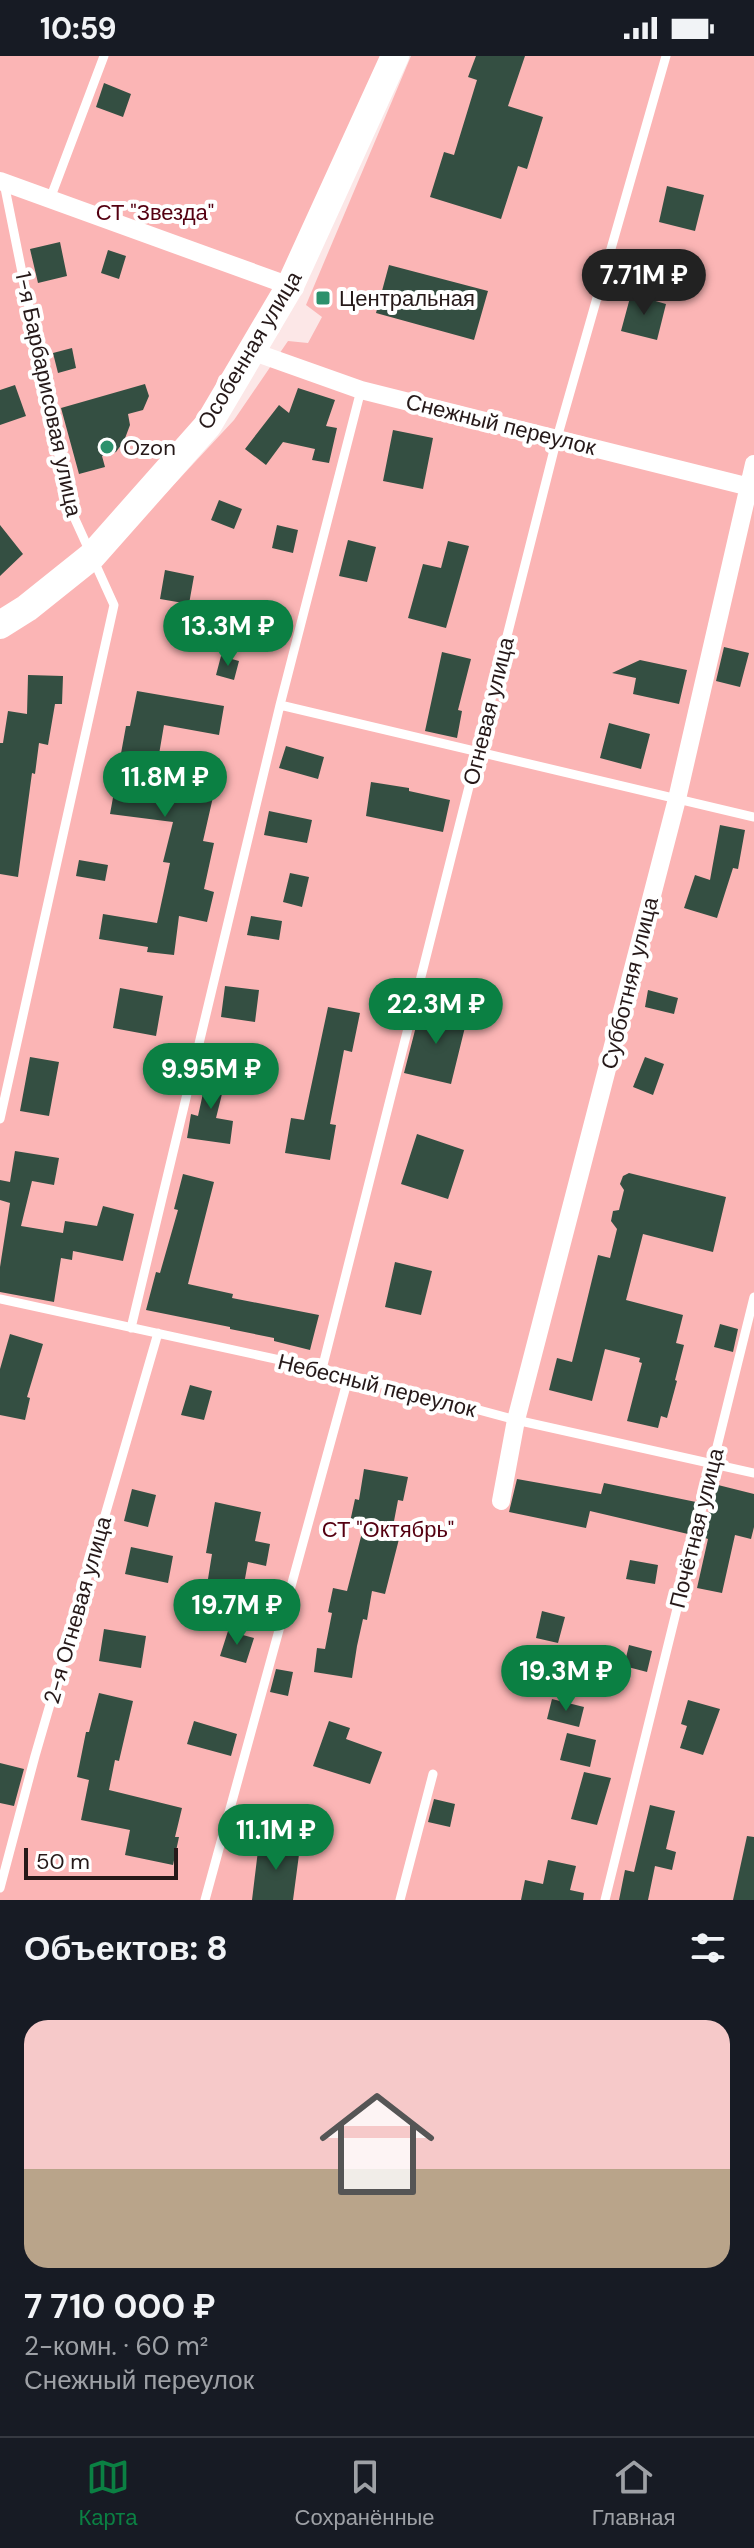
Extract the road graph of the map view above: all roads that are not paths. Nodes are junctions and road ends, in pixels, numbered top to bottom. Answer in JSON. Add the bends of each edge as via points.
{"nodes":[{"id":1,"x":104,"y":56,"type":"edge"},
{"id":2,"x":395,"y":56,"type":"edge"},
{"id":3,"x":666,"y":56,"type":"edge"},
{"id":4,"x":2,"y":181,"type":"edge"},
{"id":5,"x":50,"y":199,"type":"junction"},
{"id":6,"x":290,"y":286,"type":"junction"},
{"id":7,"x":251,"y":351,"type":"junction"},
{"id":8,"x":361,"y":390,"type":"junction"},
{"id":9,"x":557,"y":438,"type":"junction"},
{"id":10,"x":754,"y":464,"type":"edge"},
{"id":11,"x":751,"y":487,"type":"edge"},
{"id":12,"x":92,"y":556,"type":"junction"},
{"id":13,"x":0,"y":625,"type":"edge"},
{"id":14,"x":280,"y":705,"type":"junction"},
{"id":15,"x":477,"y":753,"type":"junction"},
{"id":16,"x":677,"y":799,"type":"junction"},
{"id":17,"x":754,"y":817,"type":"edge"},
{"id":18,"x":0,"y":1119,"type":"edge"},
{"id":19,"x":754,"y":1297,"type":"edge"},
{"id":20,"x":0,"y":1299,"type":"edge"},
{"id":21,"x":131,"y":1328,"type":"junction"},
{"id":22,"x":158,"y":1333,"type":"junction"},
{"id":23,"x":322,"y":1369,"type":"junction"},
{"id":24,"x":349,"y":1375,"type":"junction"},
{"id":25,"x":516,"y":1420,"type":"junction"},
{"id":26,"x":711,"y":1465,"type":"junction"},
{"id":27,"x":754,"y":1473,"type":"edge"},
{"id":28,"x":501,"y":1501,"type":"dead end"},
{"id":29,"x":433,"y":1774,"type":"dead end"},
{"id":30,"x":0,"y":1888,"type":"edge"},
{"id":31,"x":205,"y":1900,"type":"edge"},
{"id":32,"x":400,"y":1900,"type":"edge"},
{"id":33,"x":605,"y":1900,"type":"edge"}],
"edges":[{"from":1,"to":5,"type":"lane"},
{"from":2,"to":6,"type":"main road","name":"Особенная улица"},
{"from":3,"to":9,"type":"lane","name":"Огневая улица"},
{"from":4,"to":5,"type":"street"},
{"from":4,"to":12,"type":"lane","name":"1-я Барбарисовая улица","via":[[69,506]]},
{"from":5,"to":6,"type":"street"},
{"from":6,"to":7,"type":"main road","name":"Особенная улица"},
{"from":7,"to":8,"type":"street","name":"Снежный переулок"},
{"from":7,"to":12,"type":"main road","name":"Особенная улица","via":[[208,425]]},
{"from":8,"to":9,"type":"street","name":"Снежный переулок"},
{"from":8,"to":14,"type":"lane"},
{"from":9,"to":11,"type":"street","name":"Снежный переулок"},
{"from":9,"to":15,"type":"lane","name":"Огневая улица"},
{"from":10,"to":11,"type":"street","name":"Субботняя улица"},
{"from":11,"to":16,"type":"street","name":"Субботняя улица"},
{"from":12,"to":13,"type":"main road","name":"Особенная улица"},
{"from":12,"to":18,"type":"lane","name":"1-я Барбарисовая улица","via":[[114,605]]},
{"from":14,"to":15,"type":"lane"},
{"from":14,"to":21,"type":"lane"},
{"from":15,"to":16,"type":"lane"},
{"from":15,"to":23,"type":"lane","name":"Огневая улица"},
{"from":16,"to":17,"type":"lane"},
{"from":16,"to":25,"type":"street","name":"Субботняя улица"},
{"from":19,"to":26,"type":"lane","name":"Почётная улица"},
{"from":20,"to":21,"type":"lane","name":"Небесный переулок"},
{"from":21,"to":22,"type":"lane","name":"Небесный переулок"},
{"from":22,"to":23,"type":"lane","name":"Небесный переулок"},
{"from":22,"to":30,"type":"lane","name":"2-я Огневая улица"},
{"from":23,"to":24,"type":"lane","name":"Небесный переулок"},
{"from":24,"to":25,"type":"lane","name":"Небесный переулок"},
{"from":24,"to":31,"type":"lane"},
{"from":25,"to":26,"type":"lane","name":"Небесный переулок"},
{"from":25,"to":28,"type":"street","name":"Субботняя улица"},
{"from":26,"to":27,"type":"lane","name":"Небесный переулок"},
{"from":26,"to":33,"type":"lane","name":"Почётная улица"},
{"from":29,"to":32,"type":"lane"}]}
